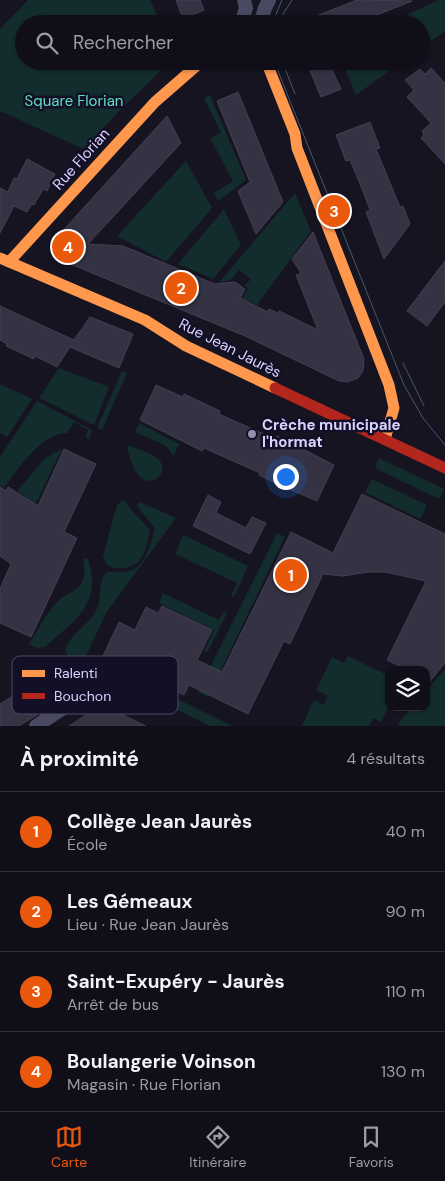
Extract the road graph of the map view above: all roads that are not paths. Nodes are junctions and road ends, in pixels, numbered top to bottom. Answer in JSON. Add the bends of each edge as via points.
{"nodes":[{"id":1,"x":244,"y":0,"type":"edge"},
{"id":2,"x":269,"y":0,"type":"edge"},
{"id":3,"x":244,"y":15,"type":"edge"},
{"id":4,"x":263,"y":15,"type":"edge"},
{"id":5,"x":192,"y":70,"type":"edge"},
{"id":6,"x":270,"y":70,"type":"edge"},
{"id":7,"x":5,"y":260,"type":"edge"},
{"id":8,"x":385,"y":440,"type":"junction"},
{"id":9,"x":445,"y":468,"type":"edge"},
{"id":10,"x":54,"y":714,"type":"edge"},
{"id":11,"x":36,"y":726,"type":"edge"}],
"edges":[{"from":1,"to":3,"type":"street"},
{"from":2,"to":4,"type":"street"},
{"from":5,"to":7,"type":"street","name":"Rue Florian","via":[[138,120]]},
{"from":6,"to":8,"type":"street","via":[[389,385],[394,408]]},
{"from":7,"to":8,"type":"street","name":"Rue Jean Jaurès","via":[[145,320],[186,346]]},
{"from":8,"to":9,"type":"street","name":"Rue Jean Jaurès"},
{"from":10,"to":11,"type":"street"}]}
